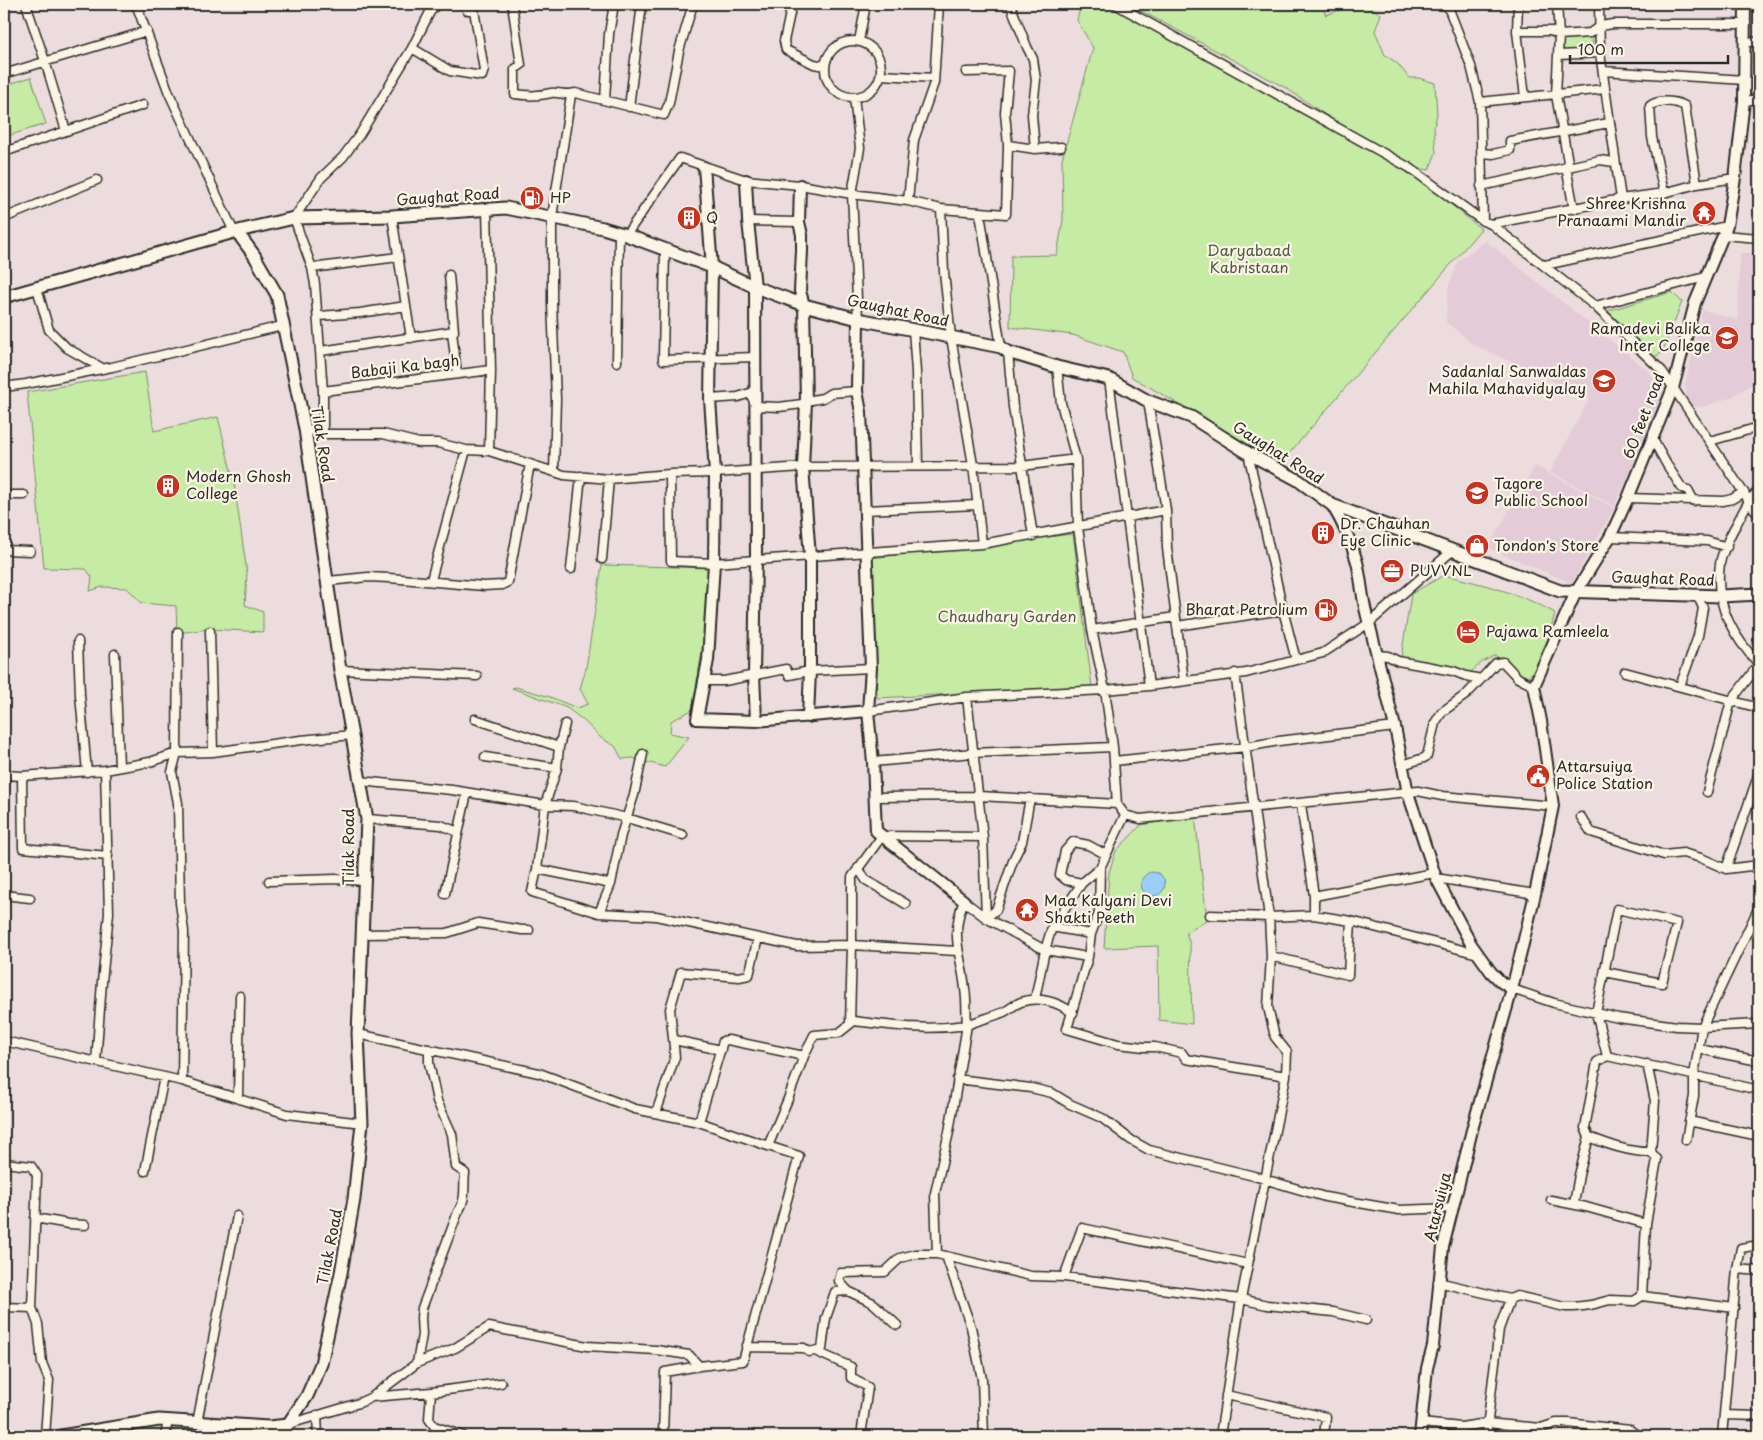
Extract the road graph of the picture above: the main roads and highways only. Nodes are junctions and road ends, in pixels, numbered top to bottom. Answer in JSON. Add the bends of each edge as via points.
{"nodes":[{"id":1,"x":235,"y":232,"type":"junction"},
{"id":2,"x":4,"y":297,"type":"edge"},
{"id":3,"x":1759,"y":594,"type":"edge"},
{"id":4,"x":287,"y":1425,"type":"junction"},
{"id":5,"x":120,"y":1431,"type":"edge"},
{"id":6,"x":62,"y":1436,"type":"edge"},
{"id":7,"x":280,"y":1436,"type":"edge"}],
"edges":[{"from":1,"to":2,"type":"main road","name":"Gaughat Road"},
{"from":1,"to":3,"type":"main road","name":"Gaughat Road","via":[[294,218],[392,216],[487,208],[506,208],[603,228],[804,304],[858,319],[1005,349],[1057,368],[1109,379],[1148,401],[1190,417],[1298,480],[1332,505],[1560,591],[1720,596]]},
{"from":1,"to":4,"type":"main road","name":"Tilak Road","via":[[254,254],[277,295],[305,429],[340,670],[367,819],[358,1034],[362,1123],[354,1199],[321,1364],[307,1396]]},
{"from":4,"to":5,"type":"main road","via":[[269,1427],[160,1420]]},
{"from":4,"to":7,"type":"main road","name":"Tilak Road"},
{"from":5,"to":6,"type":"main road"}]}
